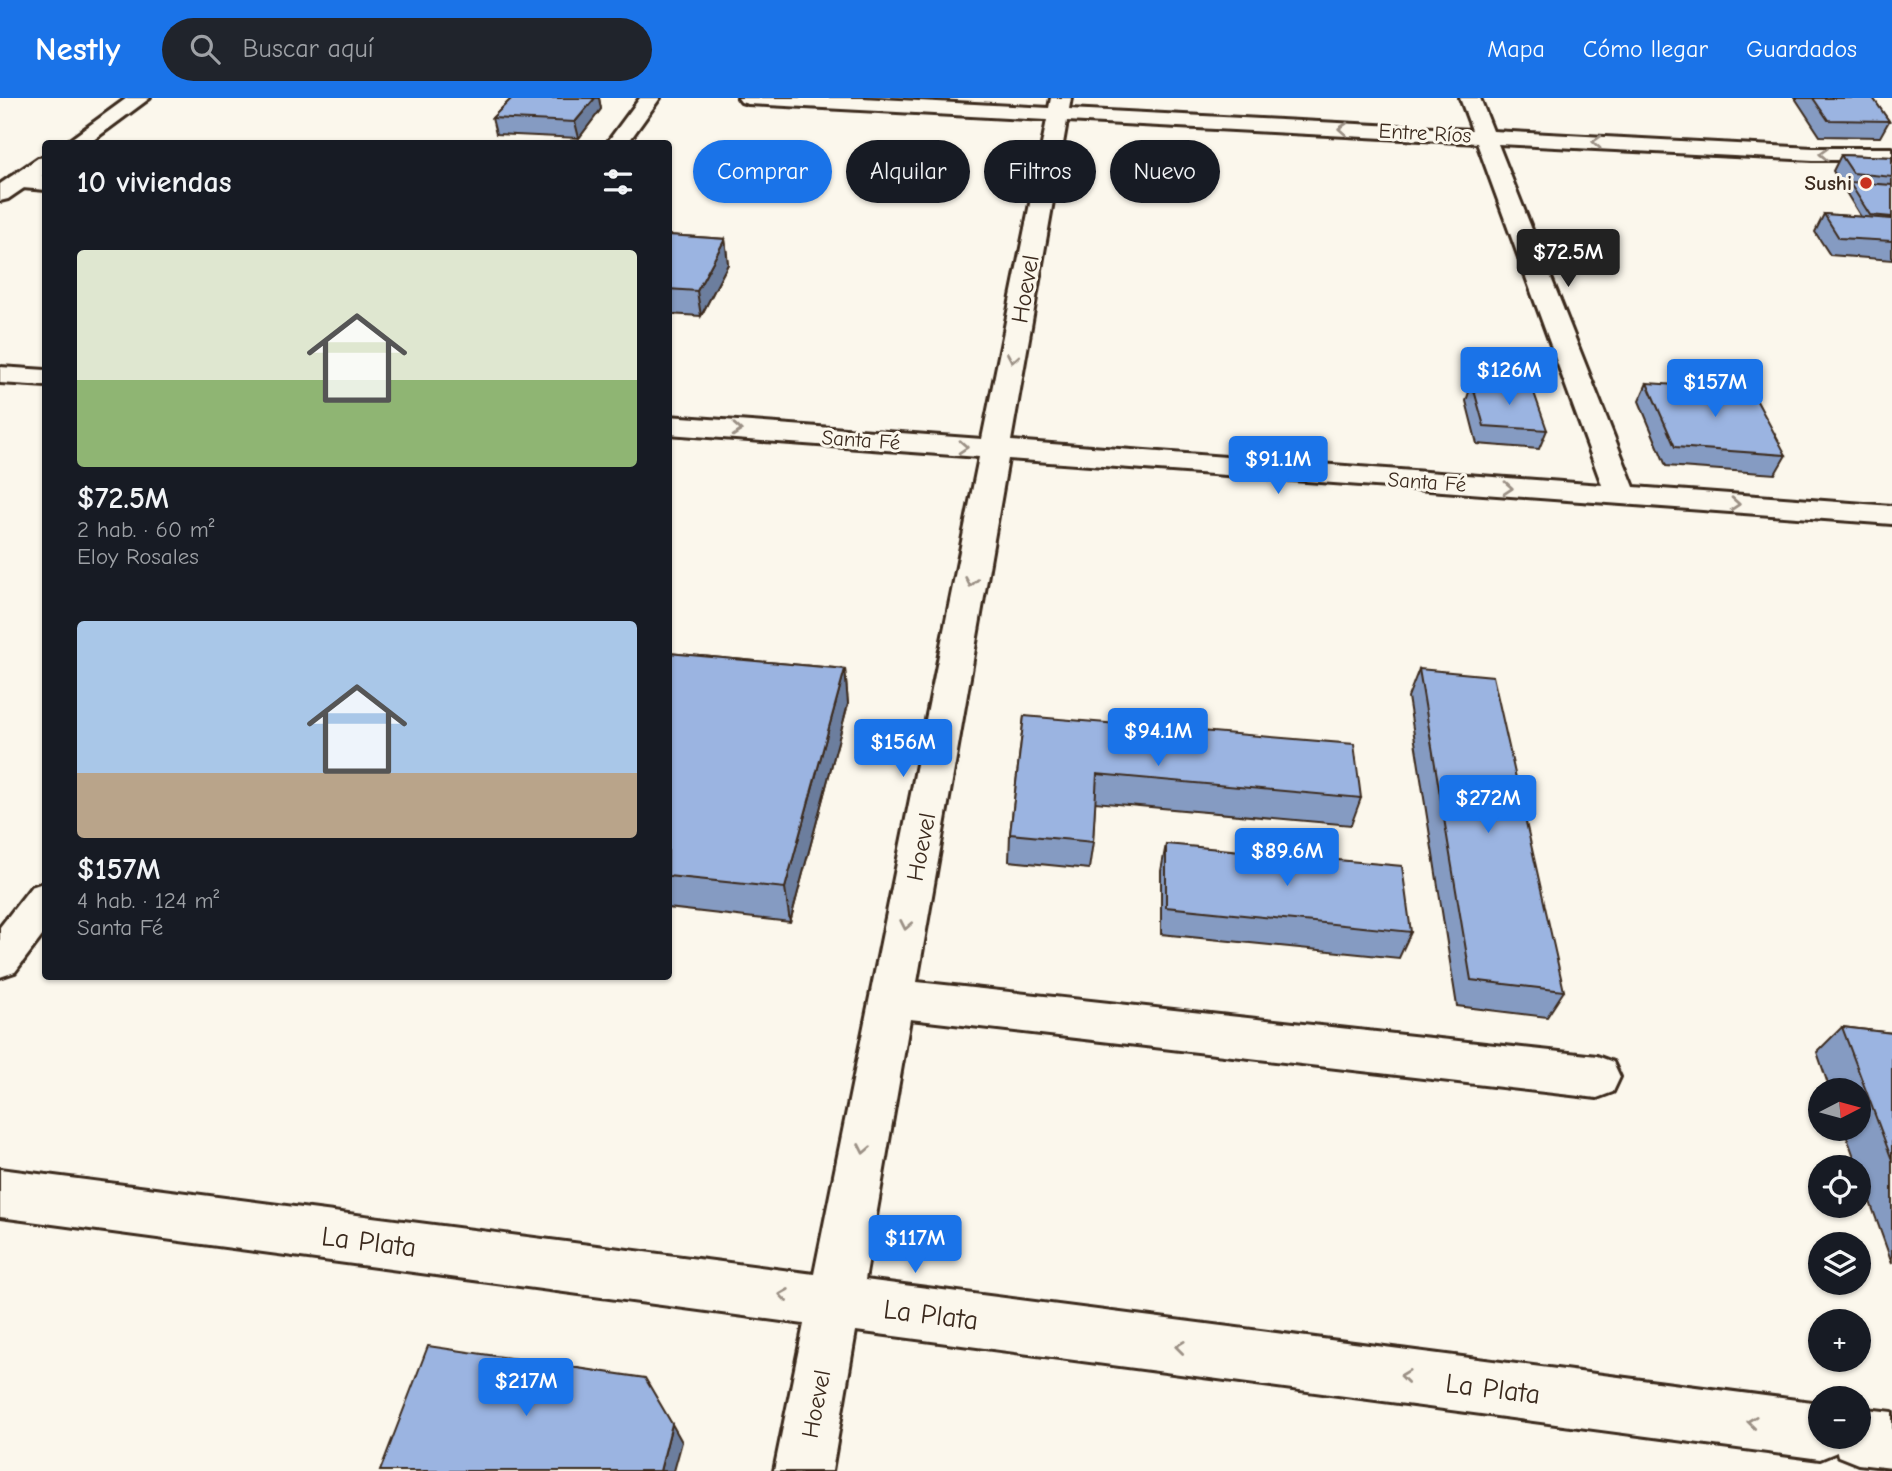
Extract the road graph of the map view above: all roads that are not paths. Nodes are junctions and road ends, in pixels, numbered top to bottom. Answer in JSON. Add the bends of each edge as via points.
{"nodes":[{"id":1,"x":140,"y":98,"type":"edge"},
{"id":2,"x":650,"y":98,"type":"edge"},
{"id":3,"x":747,"y":98,"type":"edge"},
{"id":4,"x":1470,"y":98,"type":"edge"},
{"id":5,"x":1059,"y":106,"type":"edge"},
{"id":6,"x":1485,"y":136,"type":"junction"},
{"id":7,"x":80,"y":140,"type":"edge"},
{"id":8,"x":619,"y":140,"type":"edge"},
{"id":9,"x":1892,"y":154,"type":"edge"},
{"id":10,"x":42,"y":166,"type":"edge"},
{"id":11,"x":42,"y":184,"type":"edge"},
{"id":12,"x":9,"y":188,"type":"edge"},
{"id":13,"x":0,"y":375,"type":"edge"},
{"id":14,"x":42,"y":378,"type":"edge"},
{"id":15,"x":672,"y":425,"type":"edge"},
{"id":16,"x":997,"y":450,"type":"junction"},
{"id":17,"x":1622,"y":496,"type":"junction"},
{"id":18,"x":1892,"y":515,"type":"edge"},
{"id":19,"x":42,"y":904,"type":"edge"},
{"id":20,"x":0,"y":959,"type":"edge"},
{"id":21,"x":892,"y":998,"type":"junction"},
{"id":22,"x":1597,"y":1077,"type":"dead end"},
{"id":23,"x":0,"y":1193,"type":"edge"},
{"id":24,"x":835,"y":1302,"type":"junction"},
{"id":25,"x":1808,"y":1429,"type":"edge"},
{"id":26,"x":1871,"y":1438,"type":"edge"},
{"id":27,"x":1892,"y":1440,"type":"edge"},
{"id":28,"x":803,"y":1471,"type":"edge"}],
"edges":[{"from":1,"to":7,"type":"street"},
{"from":2,"to":8,"type":"street"},
{"from":3,"to":5,"type":"street","name":"Entre Ríos"},
{"from":4,"to":6,"type":"street"},
{"from":6,"to":5,"type":"street","name":"Entre Ríos","one_way":true},
{"from":5,"to":16,"type":"street","name":"Hoevel","one_way":true},
{"from":9,"to":6,"type":"street","name":"Entre Ríos","one_way":true},
{"from":6,"to":17,"type":"street"},
{"from":10,"to":12,"type":"street"},
{"from":11,"to":12,"type":"street"},
{"from":13,"to":14,"type":"street"},
{"from":15,"to":16,"type":"street","name":"Santa Fé","one_way":true},
{"from":16,"to":17,"type":"street","name":"Santa Fé","one_way":true},
{"from":16,"to":21,"type":"street","name":"Hoevel","one_way":true},
{"from":17,"to":18,"type":"street","name":"Santa Fé","one_way":true},
{"from":19,"to":20,"type":"street"},
{"from":21,"to":22,"type":"street"},
{"from":21,"to":24,"type":"street","name":"Hoevel","one_way":true},
{"from":24,"to":23,"type":"street","name":"La Plata","one_way":true},
{"from":25,"to":24,"type":"street","name":"La Plata","one_way":true},
{"from":24,"to":28,"type":"street","name":"Hoevel"},
{"from":26,"to":27,"type":"street"}]}
